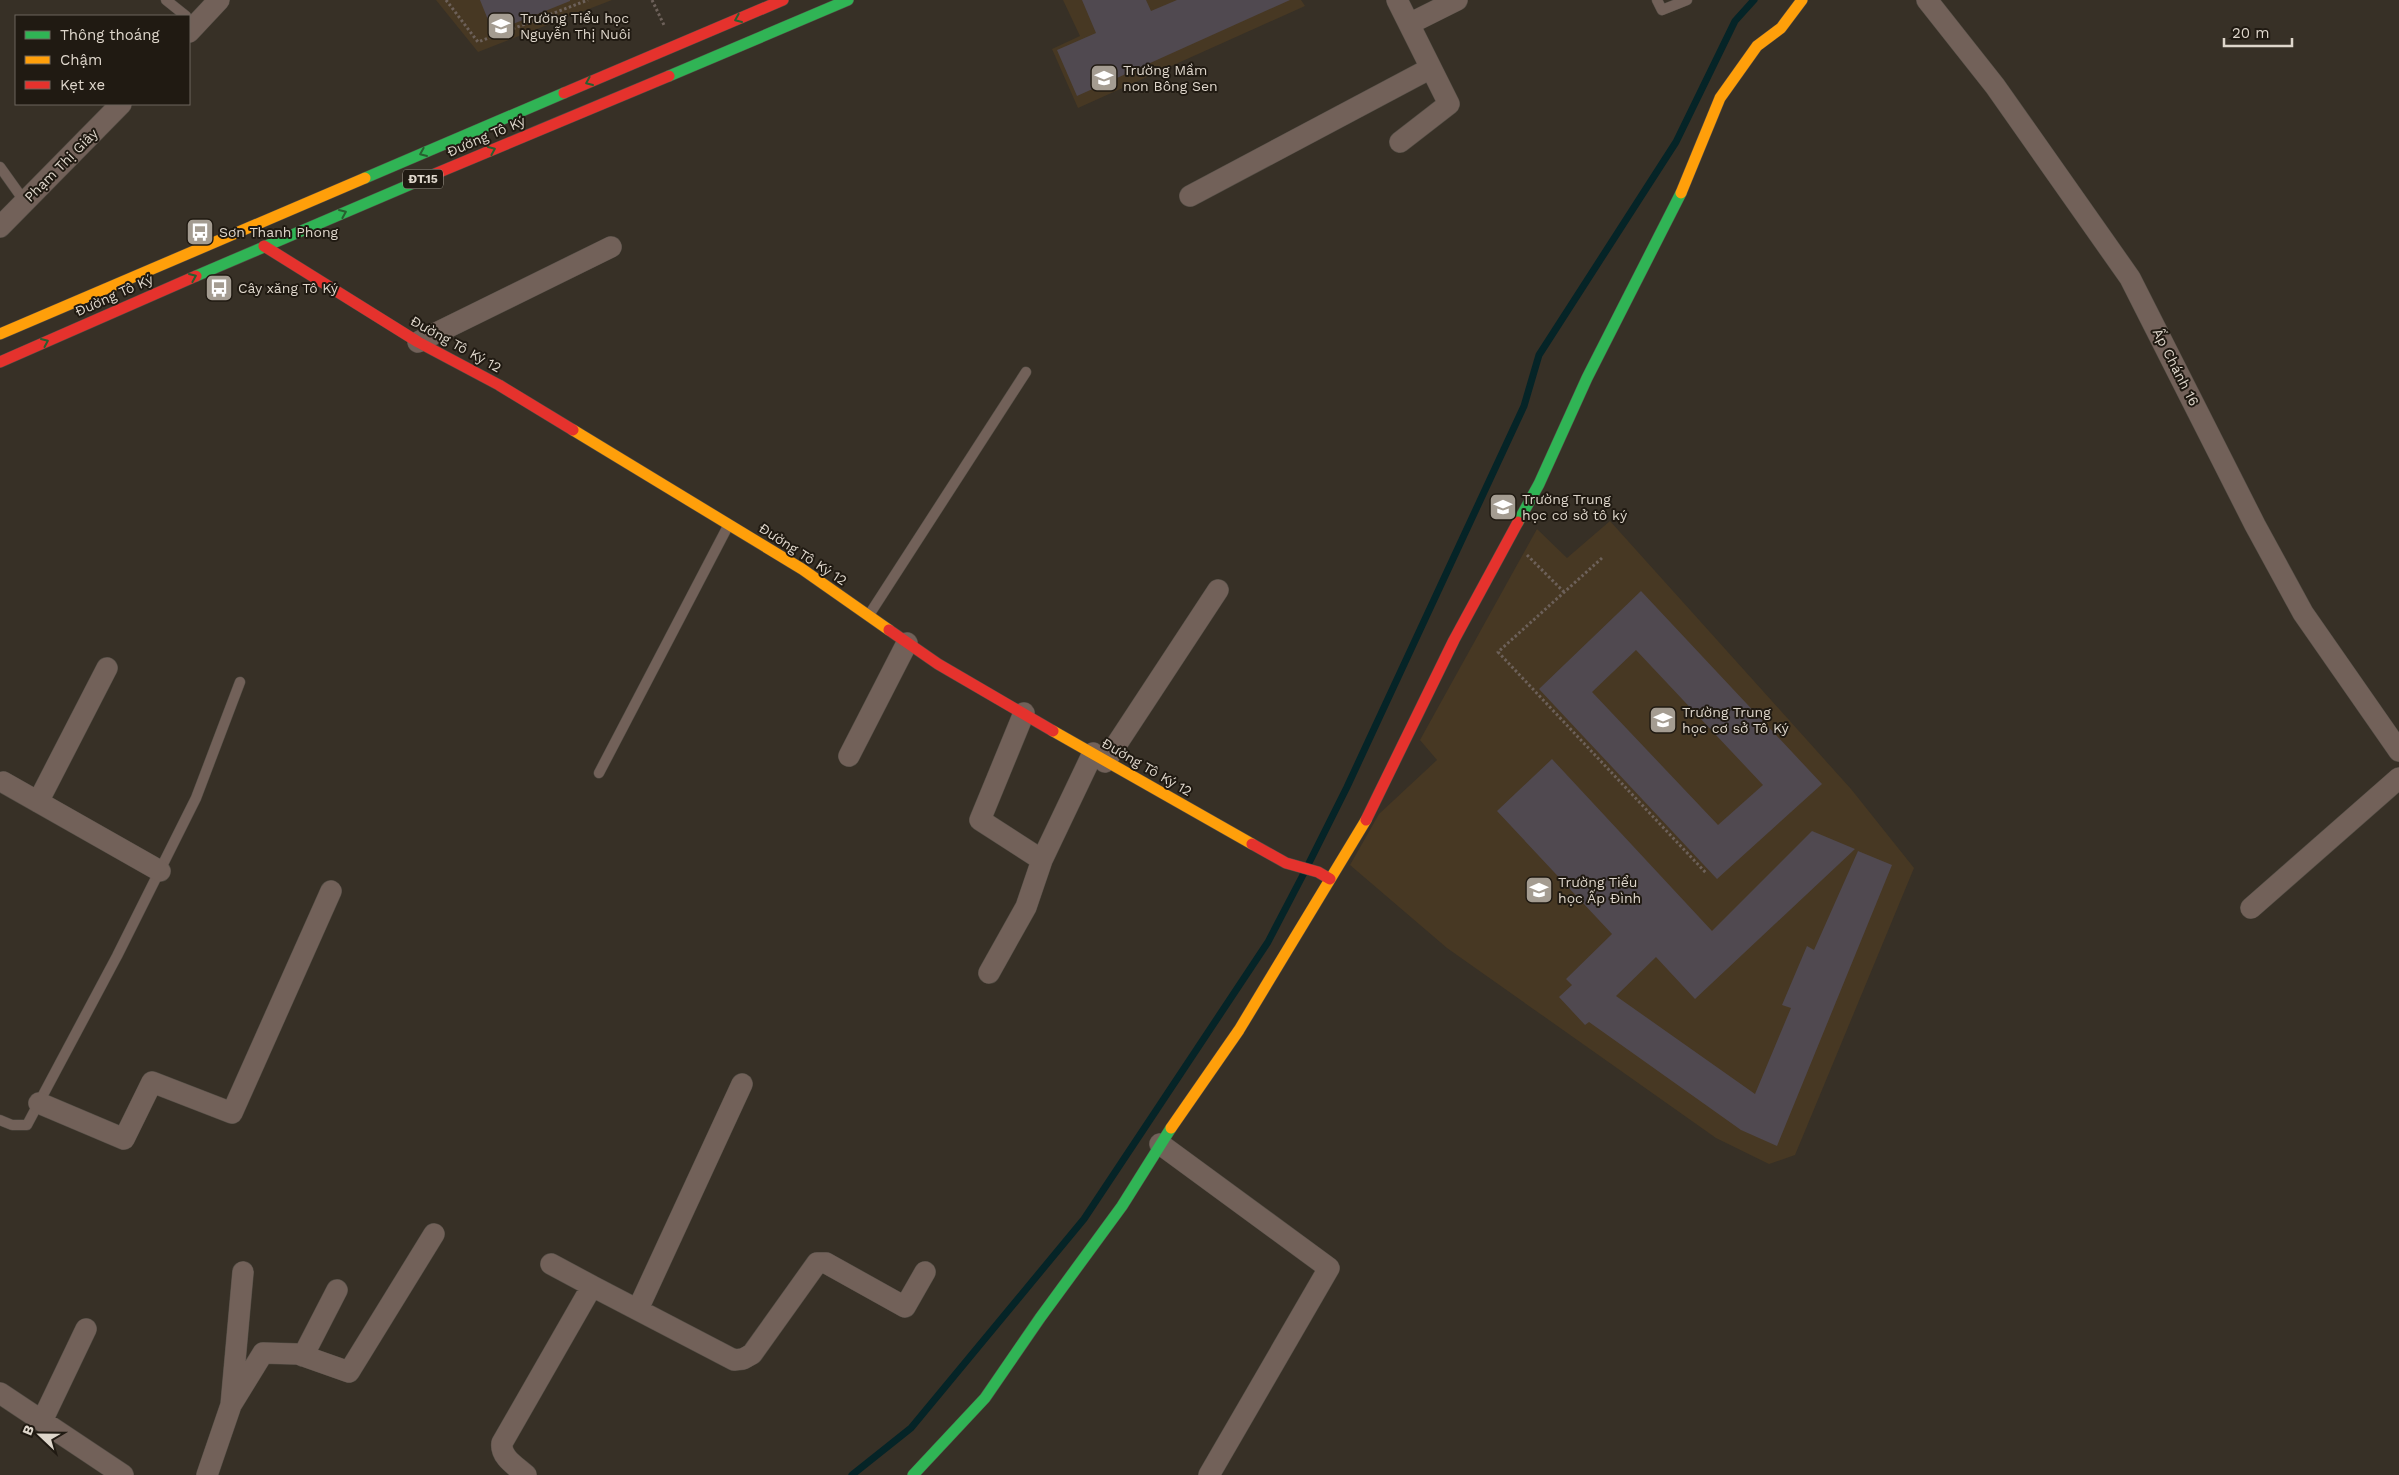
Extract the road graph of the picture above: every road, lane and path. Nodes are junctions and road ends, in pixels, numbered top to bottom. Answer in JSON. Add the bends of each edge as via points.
{"nodes":[{"id":1,"x":166,"y":0,"type":"edge"},
{"id":2,"x":219,"y":0,"type":"edge"},
{"id":3,"x":446,"y":0,"type":"edge"},
{"id":4,"x":588,"y":0,"type":"edge"},
{"id":5,"x":783,"y":0,"type":"edge"},
{"id":6,"x":848,"y":0,"type":"edge"},
{"id":7,"x":1397,"y":0,"type":"edge"},
{"id":8,"x":1457,"y":0,"type":"edge"},
{"id":9,"x":1657,"y":0,"type":"edge"},
{"id":10,"x":1687,"y":0,"type":"edge"},
{"id":11,"x":1802,"y":0,"type":"edge"},
{"id":12,"x":1927,"y":0,"type":"edge"},
{"id":13,"x":182,"y":15,"type":"edge"},
{"id":14,"x":190,"y":23,"type":"edge"},
{"id":15,"x":1409,"y":24,"type":"junction"},
{"id":16,"x":1432,"y":68,"type":"junction"},
{"id":17,"x":120,"y":105,"type":"edge"},
{"id":18,"x":1400,"y":142,"type":"dead end"},
{"id":19,"x":0,"y":167,"type":"edge"},
{"id":20,"x":1190,"y":196,"type":"dead end"},
{"id":21,"x":25,"y":202,"type":"junction"},
{"id":22,"x":0,"y":227,"type":"edge"},
{"id":23,"x":264,"y":246,"type":"junction"},
{"id":24,"x":611,"y":247,"type":"dead end"},
{"id":25,"x":0,"y":334,"type":"edge"},
{"id":26,"x":418,"y":342,"type":"junction"},
{"id":27,"x":0,"y":362,"type":"edge"},
{"id":28,"x":1026,"y":372,"type":"dead end"},
{"id":29,"x":729,"y":525,"type":"junction"},
{"id":30,"x":1510,"y":537,"type":"junction"},
{"id":31,"x":1602,"y":558,"type":"dead end"},
{"id":32,"x":1218,"y":590,"type":"dead end"},
{"id":33,"x":1564,"y":592,"type":"junction"},
{"id":34,"x":868,"y":616,"type":"junction"},
{"id":35,"x":908,"y":643,"type":"junction"},
{"id":36,"x":107,"y":668,"type":"dead end"},
{"id":37,"x":240,"y":682,"type":"dead end"},
{"id":38,"x":1024,"y":713,"type":"junction"},
{"id":39,"x":2399,"y":751,"type":"edge"},
{"id":40,"x":849,"y":756,"type":"dead end"},
{"id":41,"x":1099,"y":757,"type":"junction"},
{"id":42,"x":599,"y":773,"type":"dead end"},
{"id":43,"x":2399,"y":778,"type":"edge"},
{"id":44,"x":3,"y":782,"type":"dead end"},
{"id":45,"x":38,"y":802,"type":"junction"},
{"id":46,"x":1042,"y":860,"type":"junction"},
{"id":47,"x":160,"y":871,"type":"junction"},
{"id":48,"x":1707,"y":874,"type":"dead end"},
{"id":49,"x":1330,"y":879,"type":"junction"},
{"id":50,"x":330,"y":891,"type":"dead end"},
{"id":51,"x":2250,"y":908,"type":"dead end"},
{"id":52,"x":990,"y":973,"type":"dead end"},
{"id":53,"x":742,"y":1084,"type":"dead end"},
{"id":54,"x":38,"y":1103,"type":"junction"},
{"id":55,"x":0,"y":1120,"type":"edge"},
{"id":56,"x":1160,"y":1144,"type":"junction"},
{"id":57,"x":434,"y":1234,"type":"dead end"},
{"id":58,"x":551,"y":1264,"type":"dead end"},
{"id":59,"x":243,"y":1272,"type":"dead end"},
{"id":60,"x":925,"y":1272,"type":"dead end"},
{"id":61,"x":592,"y":1286,"type":"junction"},
{"id":62,"x":337,"y":1290,"type":"dead end"},
{"id":63,"x":638,"y":1309,"type":"junction"},
{"id":64,"x":86,"y":1329,"type":"dead end"},
{"id":65,"x":304,"y":1356,"type":"junction"},
{"id":66,"x":0,"y":1393,"type":"edge"},
{"id":67,"x":231,"y":1405,"type":"junction"},
{"id":68,"x":42,"y":1421,"type":"junction"},
{"id":69,"x":123,"y":1475,"type":"edge"},
{"id":70,"x":207,"y":1475,"type":"edge"},
{"id":71,"x":526,"y":1475,"type":"edge"},
{"id":72,"x":913,"y":1475,"type":"edge"},
{"id":73,"x":1209,"y":1475,"type":"edge"}],
"edges":[{"from":1,"to":13,"type":"lane"},
{"from":2,"to":14,"type":"street"},
{"from":3,"to":4,"type":"path","via":[[478,42]]},
{"from":5,"to":25,"type":"street","name":"Đường Tô Ký","number":"ĐT.15","one_way":true},
{"from":23,"to":6,"type":"street","name":"Đường Tô Ký","number":"ĐT.15","one_way":true},
{"from":7,"to":15,"type":"street"},
{"from":8,"to":15,"type":"street"},
{"from":9,"to":10,"type":"lane","via":[[1662,10]]},
{"from":11,"to":30,"type":"street","via":[[1781,28],[1757,46],[1720,98],[1682,191]]},
{"from":12,"to":39,"type":"street","name":"Ấp Chánh 16","via":[[1995,86],[2130,278],[2303,613]]},
{"from":15,"to":16,"type":"street"},
{"from":16,"to":18,"type":"street","via":[[1449,104]]},
{"from":16,"to":20,"type":"street"},
{"from":17,"to":21,"type":"street","name":"Phạm Thị Giây"},
{"from":19,"to":21,"type":"lane"},
{"from":21,"to":22,"type":"street","name":"Phạm Thị Giây"},
{"from":23,"to":26,"type":"street","name":"Đường Tô Ký 12"},
{"from":27,"to":23,"type":"street","name":"Đường Tô Ký","number":"ĐT.15","one_way":true},
{"from":24,"to":26,"type":"street"},
{"from":26,"to":29,"type":"street","name":"Đường Tô Ký 12","via":[[499,385]]},
{"from":28,"to":34,"type":"lane"},
{"from":29,"to":34,"type":"street","name":"Đường Tô Ký 12","via":[[802,569]]},
{"from":29,"to":42,"type":"lane"},
{"from":30,"to":33,"type":"path"},
{"from":30,"to":49,"type":"street","via":[[1454,640],[1363,825]]},
{"from":31,"to":33,"type":"path"},
{"from":32,"to":41,"type":"street"},
{"from":33,"to":48,"type":"path","via":[[1498,652]]},
{"from":34,"to":35,"type":"street","name":"Đường Tô Ký 12"},
{"from":35,"to":38,"type":"street","name":"Đường Tô Ký 12"},
{"from":35,"to":40,"type":"street"},
{"from":36,"to":45,"type":"street"},
{"from":37,"to":47,"type":"lane","via":[[196,798]]},
{"from":38,"to":41,"type":"street","name":"Đường Tô Ký 12"},
{"from":38,"to":46,"type":"street","via":[[980,820]]},
{"from":41,"to":46,"type":"street"},
{"from":41,"to":49,"type":"street","name":"Đường Tô Ký 12","via":[[1286,862]]},
{"from":43,"to":51,"type":"street"},
{"from":44,"to":45,"type":"street"},
{"from":45,"to":47,"type":"street"},
{"from":46,"to":52,"type":"street","via":[[1026,907]]},
{"from":47,"to":54,"type":"lane"},
{"from":49,"to":56,"type":"street","via":[[1240,1030]]},
{"from":50,"to":54,"type":"street","via":[[232,1113],[152,1082],[124,1139]]},
{"from":53,"to":63,"type":"street"},
{"from":54,"to":55,"type":"lane","via":[[27,1125],[12,1125]]},
{"from":56,"to":72,"type":"street","via":[[1122,1206],[985,1398]]},
{"from":56,"to":73,"type":"street","via":[[1329,1268]]},
{"from":57,"to":65,"type":"street","via":[[349,1372]]},
{"from":58,"to":61,"type":"street"},
{"from":59,"to":67,"type":"street"},
{"from":60,"to":63,"type":"street","via":[[905,1307],[826,1263],[817,1264],[752,1354],[743,1359],[734,1360]]},
{"from":61,"to":63,"type":"street"},
{"from":61,"to":71,"type":"street","via":[[502,1443],[504,1456]]},
{"from":62,"to":65,"type":"street"},
{"from":64,"to":68,"type":"street"},
{"from":65,"to":67,"type":"street","via":[[263,1353]]},
{"from":66,"to":68,"type":"street"},
{"from":67,"to":70,"type":"street"},
{"from":68,"to":69,"type":"street"}]}
